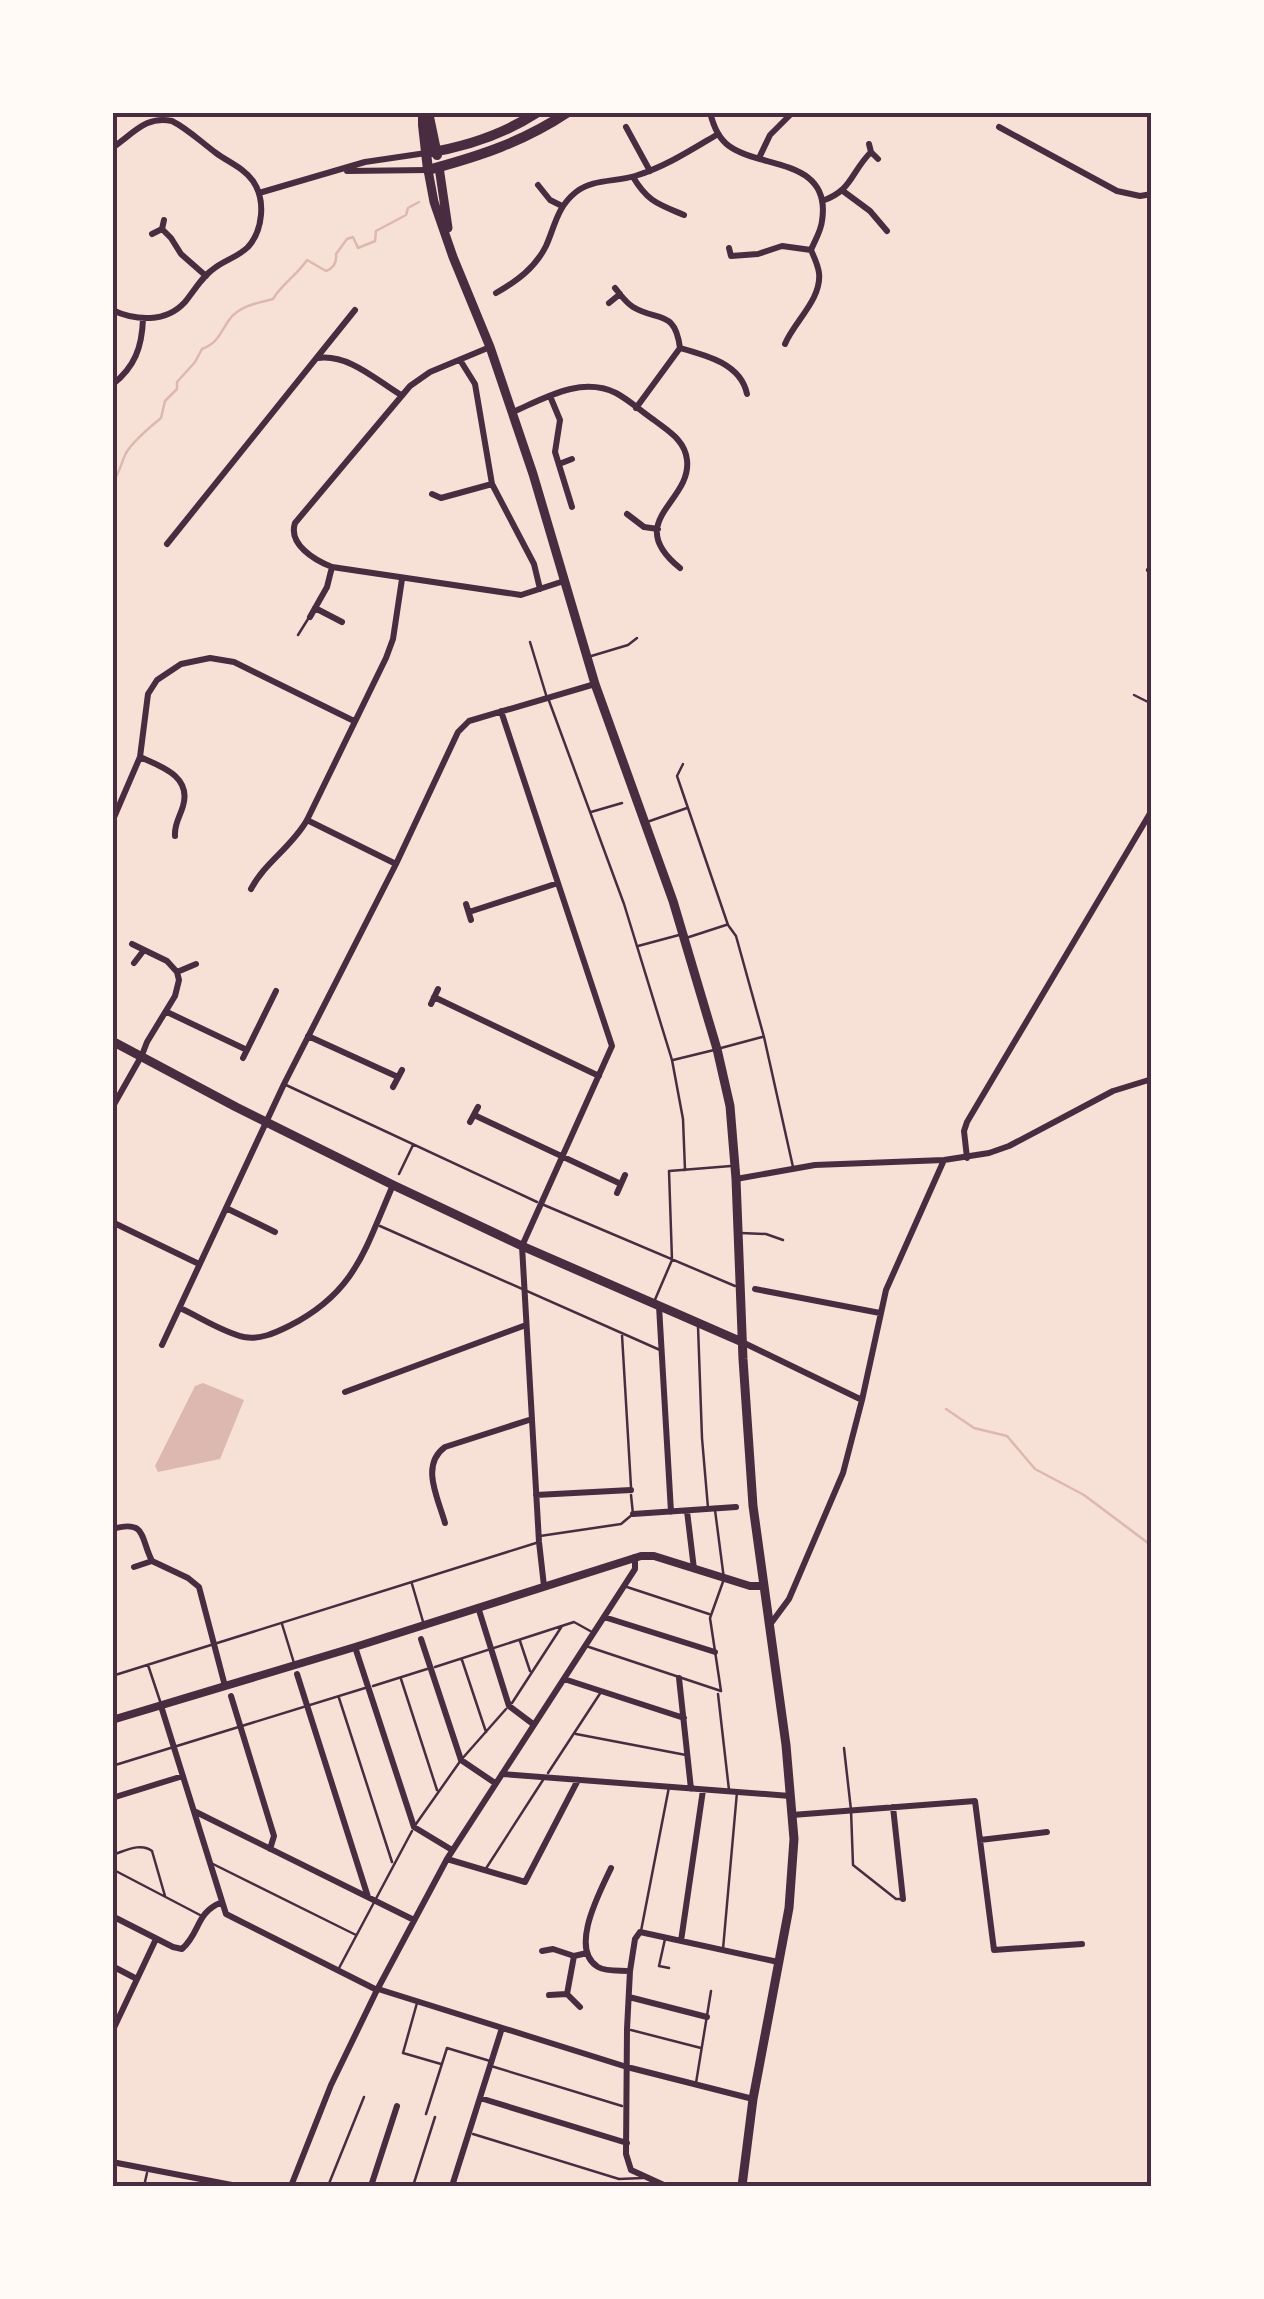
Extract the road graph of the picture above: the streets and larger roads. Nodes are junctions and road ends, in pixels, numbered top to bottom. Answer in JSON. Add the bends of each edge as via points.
{"nodes":[{"id":1,"x":426,"y":112,"type":"edge"},
{"id":2,"x":538,"y":112,"type":"edge"},
{"id":3,"x":568,"y":112,"type":"edge"},
{"id":4,"x":710,"y":112,"type":"edge"},
{"id":5,"x":793,"y":112,"type":"edge"},
{"id":6,"x":158,"y":115,"type":"edge"},
{"id":7,"x":626,"y":127,"type":"dead end"},
{"id":8,"x":999,"y":127,"type":"dead end"},
{"id":9,"x":718,"y":134,"type":"junction"},
{"id":10,"x":112,"y":148,"type":"edge"},
{"id":11,"x":431,"y":152,"type":"junction"},
{"id":12,"x":759,"y":158,"type":"junction"},
{"id":13,"x":878,"y":159,"type":"dead end"},
{"id":14,"x":433,"y":168,"type":"junction"},
{"id":15,"x":335,"y":171,"type":"junction"},
{"id":16,"x":650,"y":171,"type":"junction"},
{"id":17,"x":633,"y":177,"type":"junction"},
{"id":18,"x":538,"y":184,"type":"dead end"},
{"id":19,"x":843,"y":190,"type":"junction"},
{"id":20,"x":259,"y":193,"type":"junction"},
{"id":21,"x":1152,"y":194,"type":"edge"},
{"id":22,"x":822,"y":201,"type":"junction"},
{"id":23,"x":562,"y":206,"type":"junction"},
{"id":24,"x":684,"y":215,"type":"dead end"},
{"id":25,"x":164,"y":220,"type":"dead end"},
{"id":26,"x":162,"y":229,"type":"junction"},
{"id":27,"x":887,"y":230,"type":"dead end"},
{"id":28,"x":152,"y":234,"type":"dead end"},
{"id":29,"x":729,"y":248,"type":"dead end"},
{"id":30,"x":812,"y":250,"type":"junction"},
{"id":31,"x":206,"y":276,"type":"junction"},
{"id":32,"x":496,"y":293,"type":"dead end"},
{"id":33,"x":608,"y":304,"type":"dead end"},
{"id":34,"x":112,"y":310,"type":"edge"},
{"id":35,"x":355,"y":310,"type":"dead end"},
{"id":36,"x":144,"y":319,"type":"junction"},
{"id":37,"x":785,"y":344,"type":"dead end"},
{"id":38,"x":490,"y":347,"type":"junction"},
{"id":39,"x":680,"y":348,"type":"junction"},
{"id":40,"x":317,"y":358,"type":"junction"},
{"id":41,"x":460,"y":360,"type":"junction"},
{"id":42,"x":758,"y":383,"type":"dead end"},
{"id":43,"x":112,"y":385,"type":"edge"},
{"id":44,"x":401,"y":395,"type":"junction"},
{"id":45,"x":550,"y":396,"type":"junction"},
{"id":46,"x":636,"y":408,"type":"junction"},
{"id":47,"x":513,"y":412,"type":"junction"},
{"id":48,"x":572,"y":458,"type":"dead end"},
{"id":49,"x":558,"y":464,"type":"junction"},
{"id":50,"x":492,"y":484,"type":"junction"},
{"id":51,"x":432,"y":494,"type":"dead end"},
{"id":52,"x":572,"y":506,"type":"dead end"},
{"id":53,"x":626,"y":514,"type":"dead end"},
{"id":54,"x":638,"y":523,"type":"junction"},
{"id":55,"x":658,"y":528,"type":"junction"},
{"id":56,"x":633,"y":531,"type":"dead end"},
{"id":57,"x":167,"y":544,"type":"dead end"},
{"id":58,"x":332,"y":567,"type":"junction"},
{"id":59,"x":680,"y":568,"type":"dead end"},
{"id":60,"x":402,"y":578,"type":"junction"},
{"id":61,"x":564,"y":580,"type":"junction"},
{"id":62,"x":540,"y":589,"type":"junction"},
{"id":63,"x":315,"y":608,"type":"junction"},
{"id":64,"x":310,"y":617,"type":"road end"},
{"id":65,"x":342,"y":622,"type":"dead end"},
{"id":66,"x":594,"y":684,"type":"junction"},
{"id":67,"x":501,"y":711,"type":"junction"},
{"id":68,"x":354,"y":721,"type":"junction"},
{"id":69,"x":140,"y":757,"type":"junction"},
{"id":70,"x":1152,"y":810,"type":"edge"},
{"id":71,"x":307,"y":820,"type":"junction"},
{"id":72,"x":112,"y":822,"type":"edge"},
{"id":73,"x":175,"y":836,"type":"dead end"},
{"id":74,"x":396,"y":864,"type":"junction"},
{"id":75,"x":558,"y":882,"type":"junction"},
{"id":76,"x":251,"y":889,"type":"dead end"},
{"id":77,"x":469,"y":912,"type":"dead end"},
{"id":78,"x":132,"y":944,"type":"dead end"},
{"id":79,"x":144,"y":950,"type":"junction"},
{"id":80,"x":134,"y":962,"type":"dead end"},
{"id":81,"x":196,"y":964,"type":"dead end"},
{"id":82,"x":178,"y":972,"type":"junction"},
{"id":83,"x":276,"y":991,"type":"dead end"},
{"id":84,"x":434,"y":996,"type":"dead end"},
{"id":85,"x":167,"y":1012,"type":"junction"},
{"id":86,"x":308,"y":1036,"type":"junction"},
{"id":87,"x":112,"y":1041,"type":"edge"},
{"id":88,"x":142,"y":1056,"type":"junction"},
{"id":89,"x":599,"y":1076,"type":"junction"},
{"id":90,"x":1152,"y":1079,"type":"edge"},
{"id":91,"x":393,"y":1087,"type":"dead end"},
{"id":92,"x":112,"y":1108,"type":"edge"},
{"id":93,"x":474,"y":1115,"type":"dead end"},
{"id":94,"x":267,"y":1122,"type":"junction"},
{"id":95,"x":562,"y":1156,"type":"junction"},
{"id":96,"x":967,"y":1158,"type":"junction"},
{"id":97,"x":944,"y":1160,"type":"junction"},
{"id":98,"x":625,"y":1175,"type":"dead end"},
{"id":99,"x":736,"y":1179,"type":"junction"},
{"id":100,"x":393,"y":1185,"type":"junction"},
{"id":101,"x":226,"y":1208,"type":"junction"},
{"id":102,"x":112,"y":1222,"type":"edge"},
{"id":103,"x":275,"y":1232,"type":"dead end"},
{"id":104,"x":522,"y":1246,"type":"junction"},
{"id":105,"x":200,"y":1264,"type":"junction"},
{"id":106,"x":785,"y":1284,"type":"dead end"},
{"id":107,"x":754,"y":1288,"type":"dead end"},
{"id":108,"x":783,"y":1294,"type":"junction"},
{"id":109,"x":656,"y":1305,"type":"junction"},
{"id":110,"x":180,"y":1308,"type":"junction"},
{"id":111,"x":880,"y":1313,"type":"junction"},
{"id":112,"x":526,"y":1326,"type":"junction"},
{"id":113,"x":742,"y":1342,"type":"junction"},
{"id":114,"x":162,"y":1345,"type":"dead end"},
{"id":115,"x":346,"y":1392,"type":"dead end"},
{"id":116,"x":862,"y":1400,"type":"junction"},
{"id":117,"x":532,"y":1419,"type":"junction"},
{"id":118,"x":631,"y":1490,"type":"road end"},
{"id":119,"x":536,"y":1496,"type":"junction"},
{"id":120,"x":736,"y":1507,"type":"dead end"},
{"id":121,"x":687,"y":1510,"type":"junction"},
{"id":122,"x":671,"y":1512,"type":"junction"},
{"id":123,"x":633,"y":1514,"type":"road end"},
{"id":124,"x":444,"y":1523,"type":"dead end"},
{"id":125,"x":112,"y":1529,"type":"edge"},
{"id":126,"x":635,"y":1557,"type":"junction"},
{"id":127,"x":152,"y":1561,"type":"junction"},
{"id":128,"x":134,"y":1566,"type":"dead end"},
{"id":129,"x":694,"y":1569,"type":"junction"},
{"id":130,"x":544,"y":1586,"type":"junction"},
{"id":131,"x":764,"y":1586,"type":"junction"},
{"id":132,"x":478,"y":1608,"type":"junction"},
{"id":133,"x":604,"y":1617,"type":"junction"},
{"id":134,"x":770,"y":1626,"type":"junction"},
{"id":135,"x":421,"y":1639,"type":"dead end"},
{"id":136,"x":355,"y":1647,"type":"junction"},
{"id":137,"x":715,"y":1652,"type":"road end"},
{"id":138,"x":297,"y":1674,"type":"dead end"},
{"id":139,"x":564,"y":1678,"type":"junction"},
{"id":140,"x":679,"y":1678,"type":"road end"},
{"id":141,"x":225,"y":1686,"type":"junction"},
{"id":142,"x":231,"y":1696,"type":"dead end"},
{"id":143,"x":161,"y":1706,"type":"junction"},
{"id":144,"x":684,"y":1718,"type":"junction"},
{"id":145,"x":112,"y":1720,"type":"edge"},
{"id":146,"x":534,"y":1724,"type":"junction"},
{"id":147,"x":502,"y":1774,"type":"junction"},
{"id":148,"x":183,"y":1776,"type":"junction"},
{"id":149,"x":578,"y":1780,"type":"junction"},
{"id":150,"x":496,"y":1784,"type":"junction"},
{"id":151,"x":691,"y":1789,"type":"junction"},
{"id":152,"x":703,"y":1790,"type":"junction"},
{"id":153,"x":791,"y":1796,"type":"junction"},
{"id":154,"x":112,"y":1798,"type":"edge"},
{"id":155,"x":893,"y":1807,"type":"junction"},
{"id":156,"x":194,"y":1811,"type":"junction"},
{"id":157,"x":792,"y":1814,"type":"junction"},
{"id":158,"x":1048,"y":1832,"type":"dead end"},
{"id":159,"x":980,"y":1840,"type":"junction"},
{"id":160,"x":270,"y":1850,"type":"junction"},
{"id":161,"x":452,"y":1850,"type":"junction"},
{"id":162,"x":447,"y":1859,"type":"junction"},
{"id":163,"x":611,"y":1868,"type":"dead end"},
{"id":164,"x":903,"y":1898,"type":"road end"},
{"id":165,"x":372,"y":1900,"type":"junction"},
{"id":166,"x":222,"y":1902,"type":"junction"},
{"id":167,"x":112,"y":1916,"type":"edge"},
{"id":168,"x":414,"y":1920,"type":"junction"},
{"id":169,"x":156,"y":1939,"type":"junction"},
{"id":170,"x":680,"y":1941,"type":"junction"},
{"id":171,"x":1082,"y":1944,"type":"dead end"},
{"id":172,"x":542,"y":1951,"type":"dead end"},
{"id":173,"x":587,"y":1953,"type":"junction"},
{"id":174,"x":574,"y":1956,"type":"junction"},
{"id":175,"x":778,"y":1962,"type":"junction"},
{"id":176,"x":112,"y":1966,"type":"edge"},
{"id":177,"x":630,"y":1971,"type":"junction"},
{"id":178,"x":138,"y":1979,"type":"junction"},
{"id":179,"x":378,"y":1990,"type":"junction"},
{"id":180,"x":567,"y":1994,"type":"junction"},
{"id":181,"x":549,"y":1996,"type":"dead end"},
{"id":182,"x":629,"y":1998,"type":"junction"},
{"id":183,"x":580,"y":2008,"type":"dead end"},
{"id":184,"x":707,"y":2017,"type":"road end"},
{"id":185,"x":502,"y":2028,"type":"junction"},
{"id":186,"x":112,"y":2032,"type":"edge"},
{"id":187,"x":626,"y":2066,"type":"junction"},
{"id":188,"x":480,"y":2098,"type":"junction"},
{"id":189,"x":753,"y":2099,"type":"junction"},
{"id":190,"x":398,"y":2106,"type":"dead end"},
{"id":191,"x":626,"y":2143,"type":"junction"},
{"id":192,"x":112,"y":2162,"type":"edge"},
{"id":193,"x":646,"y":2181,"type":"edge"},
{"id":194,"x":236,"y":2186,"type":"edge"},
{"id":195,"x":291,"y":2186,"type":"edge"},
{"id":196,"x":371,"y":2186,"type":"edge"},
{"id":197,"x":452,"y":2186,"type":"edge"},
{"id":198,"x":666,"y":2186,"type":"edge"},
{"id":199,"x":742,"y":2186,"type":"edge"}],
"edges":[{"from":1,"to":11,"type":"highway"},
{"from":2,"to":11,"type":"highway","via":[[473,143]]},
{"from":3,"to":14,"type":"highway","via":[[484,155]]},
{"from":4,"to":9,"type":"street"},
{"from":5,"to":12,"type":"street","via":[[770,134]]},
{"from":6,"to":10,"type":"street"},
{"from":6,"to":20,"type":"street","via":[[241,169]]},
{"from":7,"to":16,"type":"street"},
{"from":8,"to":21,"type":"street","via":[[1117,191]]},
{"from":9,"to":12,"type":"street","via":[[730,147]]},
{"from":9,"to":16,"type":"street"},
{"from":11,"to":14,"type":"highway"},
{"from":11,"to":15,"type":"street"},
{"from":12,"to":22,"type":"street","via":[[802,174]]},
{"from":13,"to":19,"type":"street","via":[[870,148]]},
{"from":14,"to":15,"type":"street"},
{"from":14,"to":38,"type":"main road","via":[[450,246]]},
{"from":15,"to":20,"type":"street"},
{"from":16,"to":17,"type":"street"},
{"from":17,"to":23,"type":"street","via":[[587,186]]},
{"from":17,"to":24,"type":"street","via":[[644,196]]},
{"from":18,"to":23,"type":"street","via":[[542,197]]},
{"from":19,"to":22,"type":"street"},
{"from":19,"to":27,"type":"street","via":[[882,218]]},
{"from":20,"to":31,"type":"street","via":[[261,222],[250,245]]},
{"from":22,"to":30,"type":"street"},
{"from":23,"to":32,"type":"street","via":[[537,260]]},
{"from":25,"to":26,"type":"street"},
{"from":26,"to":28,"type":"street"},
{"from":26,"to":31,"type":"street"},
{"from":29,"to":30,"type":"street","via":[[731,256],[782,246]]},
{"from":30,"to":37,"type":"street","via":[[819,283],[787,330]]},
{"from":31,"to":36,"type":"street","via":[[179,307]]},
{"from":33,"to":39,"type":"street","via":[[618,291],[636,308],[669,320]]},
{"from":34,"to":36,"type":"street"},
{"from":35,"to":40,"type":"street"},
{"from":36,"to":43,"type":"street","via":[[138,354]]},
{"from":38,"to":41,"type":"street"},
{"from":38,"to":47,"type":"main road"},
{"from":39,"to":42,"type":"street","via":[[720,362],[746,390]]},
{"from":39,"to":46,"type":"street"},
{"from":40,"to":44,"type":"street","via":[[341,359]]},
{"from":40,"to":57,"type":"street"},
{"from":41,"to":44,"type":"street"},
{"from":41,"to":50,"type":"street","via":[[474,384]]},
{"from":44,"to":58,"type":"street","via":[[295,522],[296,541]]},
{"from":45,"to":46,"type":"street","via":[[588,386]]},
{"from":45,"to":47,"type":"street"},
{"from":45,"to":49,"type":"street","via":[[560,420]]},
{"from":46,"to":55,"type":"street","via":[[677,438],[687,458],[685,478]]},
{"from":47,"to":61,"type":"main road"},
{"from":48,"to":49,"type":"street"},
{"from":49,"to":52,"type":"street"},
{"from":50,"to":51,"type":"street","via":[[441,498]]},
{"from":50,"to":62,"type":"street"},
{"from":53,"to":54,"type":"street"},
{"from":54,"to":55,"type":"street"},
{"from":54,"to":56,"type":"street"},
{"from":55,"to":59,"type":"street","via":[[663,559]]},
{"from":58,"to":60,"type":"street"},
{"from":58,"to":63,"type":"street"},
{"from":60,"to":62,"type":"street","via":[[522,595]]},
{"from":60,"to":68,"type":"street","via":[[390,649]]},
{"from":61,"to":62,"type":"street"},
{"from":61,"to":66,"type":"main road"},
{"from":63,"to":64,"type":"street"},
{"from":63,"to":65,"type":"street"},
{"from":66,"to":67,"type":"street"},
{"from":66,"to":99,"type":"main road","via":[[717,1049]]},
{"from":67,"to":74,"type":"street","via":[[469,721],[458,732]]},
{"from":67,"to":75,"type":"street"},
{"from":68,"to":69,"type":"street","via":[[234,662],[200,659],[173,668],[152,688]]},
{"from":68,"to":71,"type":"street"},
{"from":69,"to":72,"type":"street"},
{"from":69,"to":73,"type":"street","via":[[170,770],[182,784]]},
{"from":70,"to":96,"type":"street","via":[[966,1122]]},
{"from":71,"to":74,"type":"street"},
{"from":71,"to":76,"type":"street"},
{"from":74,"to":86,"type":"street"},
{"from":75,"to":77,"type":"street"},
{"from":75,"to":89,"type":"street","via":[[612,1042]]},
{"from":78,"to":79,"type":"street"},
{"from":79,"to":80,"type":"street"},
{"from":79,"to":82,"type":"street"},
{"from":81,"to":82,"type":"street"},
{"from":82,"to":85,"type":"street"},
{"from":83,"to":85,"type":"street","via":[[245,1054]]},
{"from":84,"to":89,"type":"street"},
{"from":85,"to":88,"type":"street"},
{"from":86,"to":91,"type":"street","via":[[400,1074]]},
{"from":86,"to":94,"type":"street"},
{"from":87,"to":88,"type":"main road"},
{"from":88,"to":92,"type":"street"},
{"from":88,"to":94,"type":"main road"},
{"from":89,"to":95,"type":"street"},
{"from":90,"to":96,"type":"street","via":[[1102,1096],[1009,1146]]},
{"from":93,"to":95,"type":"street"},
{"from":94,"to":100,"type":"main road"},
{"from":94,"to":101,"type":"street"},
{"from":95,"to":98,"type":"street","via":[[619,1188]]},
{"from":95,"to":104,"type":"street"},
{"from":96,"to":97,"type":"street"},
{"from":97,"to":99,"type":"street","via":[[814,1165]]},
{"from":97,"to":111,"type":"street"},
{"from":99,"to":113,"type":"main road"},
{"from":100,"to":104,"type":"main road"},
{"from":100,"to":110,"type":"street","via":[[345,1284],[279,1331],[244,1337]]},
{"from":101,"to":103,"type":"street"},
{"from":101,"to":105,"type":"street"},
{"from":102,"to":105,"type":"street"},
{"from":104,"to":109,"type":"main road"},
{"from":104,"to":112,"type":"street"},
{"from":105,"to":110,"type":"street"},
{"from":106,"to":108,"type":"street"},
{"from":107,"to":108,"type":"street"},
{"from":108,"to":111,"type":"street"},
{"from":109,"to":113,"type":"main road"},
{"from":109,"to":122,"type":"street"},
{"from":110,"to":114,"type":"street"},
{"from":111,"to":116,"type":"street"},
{"from":112,"to":115,"type":"street"},
{"from":112,"to":117,"type":"street"},
{"from":113,"to":116,"type":"street"},
{"from":113,"to":131,"type":"main road"},
{"from":116,"to":134,"type":"street","via":[[843,1473]]},
{"from":117,"to":119,"type":"street"},
{"from":117,"to":124,"type":"street","via":[[436,1454],[430,1471]]},
{"from":118,"to":119,"type":"street"},
{"from":119,"to":130,"type":"street"},
{"from":120,"to":121,"type":"street"},
{"from":121,"to":122,"type":"street"},
{"from":121,"to":129,"type":"street"},
{"from":122,"to":123,"type":"street"},
{"from":125,"to":127,"type":"street","via":[[141,1531]]},
{"from":126,"to":129,"type":"street"},
{"from":126,"to":130,"type":"street"},
{"from":126,"to":133,"type":"street","via":[[636,1566]]},
{"from":127,"to":128,"type":"street"},
{"from":127,"to":141,"type":"street","via":[[199,1587]]},
{"from":129,"to":131,"type":"street"},
{"from":130,"to":132,"type":"street"},
{"from":131,"to":134,"type":"main road"},
{"from":132,"to":136,"type":"street"},
{"from":132,"to":146,"type":"street","via":[[510,1706]]},
{"from":133,"to":137,"type":"street"},
{"from":133,"to":139,"type":"street"},
{"from":134,"to":153,"type":"main road"},
{"from":135,"to":150,"type":"street","via":[[460,1760]]},
{"from":136,"to":141,"type":"street"},
{"from":136,"to":161,"type":"street","via":[[414,1827]]},
{"from":138,"to":165,"type":"street"},
{"from":139,"to":144,"type":"street"},
{"from":139,"to":146,"type":"street"},
{"from":140,"to":144,"type":"street"},
{"from":141,"to":143,"type":"street"},
{"from":142,"to":160,"type":"street","via":[[274,1836]]},
{"from":143,"to":145,"type":"street"},
{"from":143,"to":148,"type":"street"},
{"from":144,"to":151,"type":"street"},
{"from":146,"to":147,"type":"street"},
{"from":147,"to":149,"type":"street"},
{"from":147,"to":150,"type":"street"},
{"from":148,"to":154,"type":"street"},
{"from":148,"to":156,"type":"street"},
{"from":149,"to":151,"type":"street"},
{"from":149,"to":162,"type":"street","via":[[525,1882]]},
{"from":150,"to":161,"type":"street"},
{"from":151,"to":152,"type":"street"},
{"from":152,"to":153,"type":"street"},
{"from":152,"to":170,"type":"street"},
{"from":153,"to":157,"type":"main road"},
{"from":155,"to":157,"type":"street"},
{"from":155,"to":159,"type":"street","via":[[975,1801]]},
{"from":155,"to":164,"type":"street"},
{"from":156,"to":160,"type":"street"},
{"from":156,"to":166,"type":"street"},
{"from":157,"to":175,"type":"main road","via":[[792,1879]]},
{"from":158,"to":159,"type":"street"},
{"from":159,"to":171,"type":"street","via":[[994,1950]]},
{"from":160,"to":165,"type":"street"},
{"from":161,"to":162,"type":"street"},
{"from":162,"to":168,"type":"street"},
{"from":163,"to":173,"type":"street","via":[[586,1927]]},
{"from":165,"to":168,"type":"street"},
{"from":166,"to":169,"type":"street","via":[[202,1916],[187,1946]]},
{"from":166,"to":179,"type":"street","via":[[226,1914]]},
{"from":167,"to":169,"type":"street"},
{"from":168,"to":179,"type":"street"},
{"from":169,"to":178,"type":"street"},
{"from":170,"to":175,"type":"street"},
{"from":170,"to":177,"type":"street","via":[[640,1932]]},
{"from":172,"to":174,"type":"street"},
{"from":173,"to":174,"type":"street"},
{"from":173,"to":177,"type":"street","via":[[601,1968]]},
{"from":174,"to":180,"type":"street"},
{"from":175,"to":189,"type":"main road"},
{"from":176,"to":178,"type":"street"},
{"from":177,"to":182,"type":"street"},
{"from":178,"to":186,"type":"street"},
{"from":179,"to":185,"type":"street"},
{"from":179,"to":195,"type":"street"},
{"from":180,"to":181,"type":"street"},
{"from":180,"to":183,"type":"street"},
{"from":182,"to":184,"type":"street"},
{"from":182,"to":187,"type":"street"},
{"from":185,"to":187,"type":"street"},
{"from":185,"to":188,"type":"street"},
{"from":187,"to":189,"type":"street"},
{"from":187,"to":191,"type":"street"},
{"from":188,"to":191,"type":"street"},
{"from":188,"to":197,"type":"street"},
{"from":189,"to":199,"type":"main road"},
{"from":190,"to":196,"type":"street"},
{"from":191,"to":193,"type":"street","via":[[631,2170]]},
{"from":192,"to":194,"type":"street"},
{"from":193,"to":198,"type":"street"}]}
